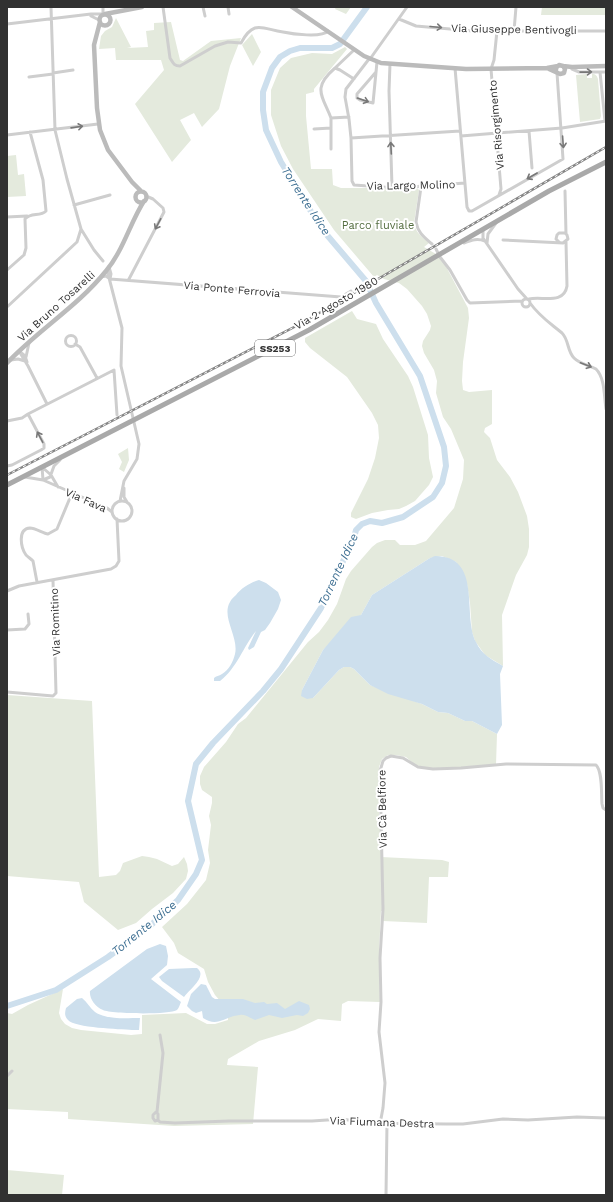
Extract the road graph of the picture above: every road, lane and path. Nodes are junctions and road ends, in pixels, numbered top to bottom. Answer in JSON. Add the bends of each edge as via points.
{"nodes":[{"id":1,"x":51,"y":7,"type":"edge"},
{"id":2,"x":103,"y":7,"type":"edge"},
{"id":3,"x":142,"y":7,"type":"edge"},
{"id":4,"x":163,"y":7,"type":"edge"},
{"id":5,"x":203,"y":7,"type":"edge"},
{"id":6,"x":228,"y":7,"type":"edge"},
{"id":7,"x":292,"y":7,"type":"edge"},
{"id":8,"x":407,"y":7,"type":"edge"},
{"id":9,"x":516,"y":7,"type":"edge"},
{"id":10,"x":125,"y":10,"type":"junction"},
{"id":11,"x":104,"y":14,"type":"junction"},
{"id":12,"x":229,"y":14,"type":"dead end"},
{"id":13,"x":85,"y":15,"type":"junction"},
{"id":14,"x":205,"y":16,"type":"dead end"},
{"id":15,"x":51,"y":19,"type":"junction"},
{"id":16,"x":399,"y":19,"type":"junction"},
{"id":17,"x":99,"y":21,"type":"junction"},
{"id":18,"x":110,"y":21,"type":"junction"},
{"id":19,"x":7,"y":24,"type":"edge"},
{"id":20,"x":106,"y":25,"type":"junction"},
{"id":21,"x":326,"y":30,"type":"junction"},
{"id":22,"x":497,"y":31,"type":"junction"},
{"id":23,"x":514,"y":31,"type":"junction"},
{"id":24,"x":606,"y":31,"type":"edge"},
{"id":25,"x":96,"y":38,"type":"junction"},
{"id":26,"x":353,"y":49,"type":"junction"},
{"id":27,"x":369,"y":59,"type":"junction"},
{"id":28,"x":377,"y":62,"type":"junction"},
{"id":29,"x":390,"y":64,"type":"junction"},
{"id":30,"x":561,"y":66,"type":"junction"},
{"id":31,"x":606,"y":66,"type":"edge"},
{"id":32,"x":578,"y":67,"type":"junction"},
{"id":33,"x":335,"y":68,"type":"junction"},
{"id":34,"x":455,"y":68,"type":"junction"},
{"id":35,"x":546,"y":68,"type":"junction"},
{"id":36,"x":491,"y":69,"type":"junction"},
{"id":37,"x":572,"y":69,"type":"junction"},
{"id":38,"x":73,"y":70,"type":"dead end"},
{"id":39,"x":376,"y":72,"type":"junction"},
{"id":40,"x":557,"y":72,"type":"junction"},
{"id":41,"x":600,"y":72,"type":"junction"},
{"id":42,"x":606,"y":72,"type":"edge"},
{"id":43,"x":564,"y":73,"type":"junction"},
{"id":44,"x":53,"y":74,"type":"junction"},
{"id":45,"x":29,"y":77,"type":"dead end"},
{"id":46,"x":354,"y":79,"type":"junction"},
{"id":47,"x":559,"y":84,"type":"junction"},
{"id":48,"x":349,"y":117,"type":"junction"},
{"id":49,"x":331,"y":118,"type":"junction"},
{"id":50,"x":605,"y":121,"type":"edge"},
{"id":51,"x":98,"y":124,"type":"junction"},
{"id":52,"x":331,"y":128,"type":"junction"},
{"id":53,"x":562,"y":128,"type":"junction"},
{"id":54,"x":314,"y":129,"type":"dead end"},
{"id":55,"x":55,"y":130,"type":"junction"},
{"id":56,"x":460,"y":131,"type":"junction"},
{"id":57,"x":529,"y":131,"type":"junction"},
{"id":58,"x":30,"y":132,"type":"junction"},
{"id":59,"x":496,"y":133,"type":"junction"},
{"id":60,"x":390,"y":135,"type":"junction"},
{"id":61,"x":7,"y":136,"type":"edge"},
{"id":62,"x":461,"y":136,"type":"junction"},
{"id":63,"x":351,"y":138,"type":"junction"},
{"id":64,"x":331,"y":149,"type":"dead end"},
{"id":65,"x":606,"y":162,"type":"edge"},
{"id":66,"x":532,"y":168,"type":"dead end"},
{"id":67,"x":132,"y":182,"type":"junction"},
{"id":68,"x":465,"y":183,"type":"junction"},
{"id":69,"x":392,"y":187,"type":"junction"},
{"id":70,"x":420,"y":187,"type":"junction"},
{"id":71,"x":565,"y":190,"type":"dead end"},
{"id":72,"x":141,"y":191,"type":"junction"},
{"id":73,"x":110,"y":195,"type":"dead end"},
{"id":74,"x":499,"y":195,"type":"junction"},
{"id":75,"x":136,"y":197,"type":"junction"},
{"id":76,"x":145,"y":199,"type":"junction"},
{"id":77,"x":74,"y":205,"type":"junction"},
{"id":78,"x":27,"y":216,"type":"junction"},
{"id":79,"x":135,"y":216,"type":"junction"},
{"id":80,"x":7,"y":217,"type":"edge"},
{"id":81,"x":501,"y":218,"type":"junction"},
{"id":82,"x":81,"y":229,"type":"junction"},
{"id":83,"x":482,"y":229,"type":"junction"},
{"id":84,"x":566,"y":234,"type":"junction"},
{"id":85,"x":487,"y":236,"type":"junction"},
{"id":86,"x":503,"y":240,"type":"dead end"},
{"id":87,"x":486,"y":242,"type":"junction"},
{"id":88,"x":566,"y":242,"type":"junction"},
{"id":89,"x":560,"y":243,"type":"junction"},
{"id":90,"x":432,"y":244,"type":"dead end"},
{"id":91,"x":453,"y":246,"type":"junction"},
{"id":92,"x":440,"y":257,"type":"dead end"},
{"id":93,"x":103,"y":261,"type":"dead end"},
{"id":94,"x":13,"y":265,"type":"junction"},
{"id":95,"x":7,"y":267,"type":"edge"},
{"id":96,"x":108,"y":269,"type":"junction"},
{"id":97,"x":7,"y":270,"type":"edge"},
{"id":98,"x":101,"y":277,"type":"junction"},
{"id":99,"x":110,"y":279,"type":"junction"},
{"id":100,"x":129,"y":279,"type":"junction"},
{"id":101,"x":518,"y":289,"type":"junction"},
{"id":102,"x":351,"y":291,"type":"dead end"},
{"id":103,"x":529,"y":301,"type":"junction"},
{"id":104,"x":523,"y":302,"type":"junction"},
{"id":105,"x":7,"y":307,"type":"edge"},
{"id":106,"x":527,"y":307,"type":"junction"},
{"id":107,"x":536,"y":311,"type":"junction"},
{"id":108,"x":30,"y":342,"type":"junction"},
{"id":109,"x":76,"y":344,"type":"dead end"},
{"id":110,"x":19,"y":351,"type":"junction"},
{"id":111,"x":26,"y":360,"type":"junction"},
{"id":112,"x":8,"y":362,"type":"edge"},
{"id":113,"x":97,"y":378,"type":"junction"},
{"id":114,"x":47,"y":404,"type":"junction"},
{"id":115,"x":606,"y":409,"type":"edge"},
{"id":116,"x":28,"y":414,"type":"junction"},
{"id":117,"x":117,"y":415,"type":"dead end"},
{"id":118,"x":7,"y":421,"type":"edge"},
{"id":119,"x":69,"y":453,"type":"junction"},
{"id":120,"x":7,"y":466,"type":"edge"},
{"id":121,"x":42,"y":467,"type":"junction"},
{"id":122,"x":51,"y":475,"type":"junction"},
{"id":123,"x":23,"y":476,"type":"junction"},
{"id":124,"x":43,"y":480,"type":"junction"},
{"id":125,"x":7,"y":485,"type":"edge"},
{"id":126,"x":123,"y":486,"type":"junction"},
{"id":127,"x":60,"y":488,"type":"junction"},
{"id":128,"x":72,"y":494,"type":"junction"},
{"id":129,"x":120,"y":501,"type":"junction"},
{"id":130,"x":127,"y":502,"type":"junction"},
{"id":131,"x":114,"y":506,"type":"junction"},
{"id":132,"x":106,"y":508,"type":"junction"},
{"id":133,"x":112,"y":512,"type":"junction"},
{"id":134,"x":117,"y":519,"type":"junction"},
{"id":135,"x":122,"y":521,"type":"junction"},
{"id":136,"x":118,"y":527,"type":"junction"},
{"id":137,"x":53,"y":580,"type":"junction"},
{"id":138,"x":37,"y":582,"type":"junction"},
{"id":139,"x":7,"y":591,"type":"edge"},
{"id":140,"x":28,"y":614,"type":"dead end"},
{"id":141,"x":7,"y":630,"type":"edge"},
{"id":142,"x":7,"y":692,"type":"edge"},
{"id":143,"x":606,"y":810,"type":"edge"},
{"id":144,"x":160,"y":1035,"type":"dead end"},
{"id":145,"x":12,"y":1070,"type":"dead end"},
{"id":146,"x":7,"y":1076,"type":"edge"},
{"id":147,"x":606,"y":1118,"type":"edge"},
{"id":148,"x":387,"y":1123,"type":"junction"},
{"id":149,"x":380,"y":1124,"type":"junction"},
{"id":150,"x":386,"y":1195,"type":"edge"}],
"edges":[{"from":1,"to":15,"type":"street"},
{"from":2,"to":11,"type":"street"},
{"from":3,"to":10,"type":"street"},
{"from":4,"to":21,"type":"street","via":[[170,58],[177,66],[215,46],[228,42],[241,43],[251,30],[257,27],[308,35],[326,34]]},
{"from":5,"to":14,"type":"street"},
{"from":6,"to":12,"type":"street"},
{"from":7,"to":21,"type":"street"},
{"from":8,"to":16,"type":"street","name":"Via Largo Molino"},
{"from":9,"to":23,"type":"street"},
{"from":10,"to":11,"type":"street"},
{"from":10,"to":18,"type":"street"},
{"from":11,"to":13,"type":"street"},
{"from":11,"to":17,"type":"street"},
{"from":11,"to":18,"type":"street","via":[[110,16]]},
{"from":13,"to":15,"type":"street"},
{"from":13,"to":17,"type":"street","via":[[93,16]]},
{"from":15,"to":19,"type":"street"},
{"from":15,"to":44,"type":"street"},
{"from":16,"to":22,"type":"street","name":"Via Giuseppe Bentivogli","one_way":true,"via":[[416,26]]},
{"from":16,"to":27,"type":"street","name":"Via Largo Molino"},
{"from":17,"to":20,"type":"street"},
{"from":17,"to":25,"type":"street","name":"Via Bruno Tosarelli"},
{"from":18,"to":20,"type":"street"},
{"from":20,"to":25,"type":"street"},
{"from":21,"to":26,"type":"street"},
{"from":22,"to":23,"type":"street","name":"Via Giuseppe Bentivogli"},
{"from":22,"to":36,"type":"street","name":"Via Risorgimento"},
{"from":23,"to":24,"type":"street","name":"Via Giuseppe Bentivogli"},
{"from":25,"to":51,"type":"street","name":"Via Bruno Tosarelli","via":[[94,45]]},
{"from":26,"to":27,"type":"street"},
{"from":26,"to":33,"type":"street"},
{"from":27,"to":28,"type":"street"},
{"from":27,"to":46,"type":"street","name":"Via Largo Molino"},
{"from":28,"to":29,"type":"street"},
{"from":28,"to":39,"type":"street"},
{"from":29,"to":34,"type":"street"},
{"from":29,"to":60,"type":"street"},
{"from":30,"to":32,"type":"street"},
{"from":30,"to":35,"type":"street"},
{"from":30,"to":40,"type":"street","via":[[556,68]]},
{"from":30,"to":43,"type":"street","via":[[565,70]]},
{"from":31,"to":32,"type":"street"},
{"from":32,"to":37,"type":"street"},
{"from":33,"to":46,"type":"street"},
{"from":33,"to":49,"type":"street","via":[[322,83],[320,90]]},
{"from":34,"to":36,"type":"street"},
{"from":34,"to":56,"type":"street"},
{"from":35,"to":36,"type":"street"},
{"from":35,"to":40,"type":"street"},
{"from":36,"to":59,"type":"street","name":"Via Risorgimento"},
{"from":37,"to":41,"type":"street","one_way":true,"via":[[579,72]]},
{"from":37,"to":43,"type":"street"},
{"from":38,"to":44,"type":"street"},
{"from":39,"to":39,"type":"street","one_way":true,"via":[[357,94],[360,100],[373,102]]},
{"from":40,"to":43,"type":"street"},
{"from":40,"to":47,"type":"street"},
{"from":41,"to":42,"type":"street"},
{"from":41,"to":50,"type":"street"},
{"from":43,"to":47,"type":"street"},
{"from":44,"to":45,"type":"street"},
{"from":44,"to":55,"type":"street"},
{"from":46,"to":48,"type":"street","name":"Via Largo Molino","via":[[346,89]]},
{"from":47,"to":53,"type":"street"},
{"from":48,"to":49,"type":"street"},
{"from":48,"to":63,"type":"street","name":"Via Largo Molino"},
{"from":49,"to":52,"type":"street"},
{"from":50,"to":53,"type":"street"},
{"from":55,"to":51,"type":"street","one_way":true},
{"from":51,"to":67,"type":"street","name":"Via Bruno Tosarelli","via":[[106,146]]},
{"from":52,"to":54,"type":"street"},
{"from":52,"to":64,"type":"street"},
{"from":53,"to":57,"type":"street"},
{"from":53,"to":74,"type":"street","one_way":true,"via":[[563,159]]},
{"from":55,"to":58,"type":"street"},
{"from":55,"to":77,"type":"street"},
{"from":56,"to":60,"type":"street"},
{"from":56,"to":62,"type":"street"},
{"from":57,"to":59,"type":"street"},
{"from":57,"to":66,"type":"street"},
{"from":58,"to":61,"type":"street"},
{"from":58,"to":78,"type":"street","via":[[43,180],[46,211]]},
{"from":59,"to":62,"type":"street"},
{"from":59,"to":74,"type":"street","name":"Via Risorgimento","via":[[501,189]]},
{"from":60,"to":63,"type":"street"},
{"from":69,"to":60,"type":"street","one_way":true},
{"from":62,"to":68,"type":"street"},
{"from":63,"to":69,"type":"street","name":"Via Largo Molino","via":[[354,185]]},
{"from":65,"to":81,"type":"main road","name":"Via 2 Agosto 1980","number":"SS253","via":[[562,183]]},
{"from":67,"to":72,"type":"street","name":"Via Bruno Tosarelli"},
{"from":67,"to":75,"type":"street","name":"Via Bruno Tosarelli"},
{"from":68,"to":70,"type":"street","name":"Via Largo Molino"},
{"from":68,"to":74,"type":"street","via":[[469,211]]},
{"from":69,"to":70,"type":"street","name":"Via Largo Molino"},
{"from":70,"to":90,"type":"street","via":[[417,227]]},
{"from":71,"to":84,"type":"street"},
{"from":72,"to":75,"type":"street"},
{"from":72,"to":76,"type":"street","via":[[145,193]]},
{"from":73,"to":77,"type":"street"},
{"from":75,"to":76,"type":"street","via":[[141,202]]},
{"from":75,"to":79,"type":"street","name":"Via Bruno Tosarelli"},
{"from":76,"to":79,"type":"street","name":"Via Bruno Tosarelli"},
{"from":76,"to":100,"type":"street","one_way":true,"via":[[153,199],[164,212]]},
{"from":77,"to":82,"type":"street"},
{"from":78,"to":80,"type":"street"},
{"from":78,"to":94,"type":"street","via":[[24,225],[24,255]]},
{"from":79,"to":96,"type":"street","name":"Via Bruno Tosarelli"},
{"from":81,"to":83,"type":"main road","name":"Via 2 Agosto 1980","number":"SS253"},
{"from":81,"to":85,"type":"street"},
{"from":82,"to":93,"type":"street"},
{"from":82,"to":105,"type":"street","via":[[76,242]]},
{"from":83,"to":85,"type":"street"},
{"from":83,"to":87,"type":"street"},
{"from":83,"to":91,"type":"main road","name":"Via 2 Agosto 1980","number":"SS253"},
{"from":84,"to":88,"type":"street"},
{"from":84,"to":89,"type":"street","via":[[558,234],[556,239]]},
{"from":85,"to":87,"type":"street"},
{"from":86,"to":89,"type":"street"},
{"from":87,"to":91,"type":"street","via":[[473,239]]},
{"from":87,"to":101,"type":"street"},
{"from":88,"to":89,"type":"street"},
{"from":88,"to":103,"type":"street","via":[[566,290],[563,295],[555,299],[534,298]]},
{"from":91,"to":119,"type":"main road","name":"Via 2 Agosto 1980","number":"SS253","via":[[299,336]]},
{"from":92,"to":104,"type":"street","via":[[470,302]]},
{"from":94,"to":95,"type":"street"},
{"from":94,"to":97,"type":"street"},
{"from":96,"to":98,"type":"street","name":"Via Bruno Tosarelli"},
{"from":96,"to":99,"type":"street"},
{"from":98,"to":99,"type":"street","via":[[106,276]]},
{"from":98,"to":108,"type":"street","name":"Via Bruno Tosarelli"},
{"from":99,"to":100,"type":"street","name":"Via Ponte Ferrovia"},
{"from":99,"to":126,"type":"street","via":[[123,333],[121,366],[139,451]]},
{"from":100,"to":102,"type":"street","name":"Via Ponte Ferrovia","via":[[341,297]]},
{"from":101,"to":103,"type":"street"},
{"from":101,"to":104,"type":"street"},
{"from":103,"to":104,"type":"street"},
{"from":103,"to":106,"type":"street"},
{"from":103,"to":107,"type":"street"},
{"from":104,"to":106,"type":"street"},
{"from":106,"to":107,"type":"street"},
{"from":107,"to":115,"type":"street","one_way":true,"via":[[564,336],[573,357],[596,369],[601,375]]},
{"from":108,"to":110,"type":"street","name":"Via Bruno Tosarelli"},
{"from":108,"to":111,"type":"street"},
{"from":109,"to":113,"type":"street"},
{"from":110,"to":111,"type":"street"},
{"from":110,"to":112,"type":"street","name":"Via Bruno Tosarelli"},
{"from":111,"to":112,"type":"street"},
{"from":111,"to":114,"type":"street"},
{"from":113,"to":114,"type":"street"},
{"from":113,"to":117,"type":"street","via":[[114,370]]},
{"from":114,"to":116,"type":"street"},
{"from":116,"to":118,"type":"street"},
{"from":120,"to":116,"type":"street","one_way":true,"via":[[44,448]]},
{"from":119,"to":121,"type":"main road","name":"Via 2 Agosto 1980","number":"SS253"},
{"from":119,"to":122,"type":"street","via":[[54,466]]},
{"from":121,"to":122,"type":"street","name":"Via Fava"},
{"from":121,"to":123,"type":"main road","name":"Via 2 Agosto 1980","number":"SS253"},
{"from":121,"to":124,"type":"street"},
{"from":122,"to":124,"type":"street"},
{"from":122,"to":127,"type":"street","name":"Via Fava"},
{"from":123,"to":124,"type":"street","name":"Via Fava"},
{"from":123,"to":125,"type":"main road","name":"Via 2 Agosto 1980","number":"SS253"},
{"from":124,"to":127,"type":"street","name":"Via Fava"},
{"from":126,"to":129,"type":"street"},
{"from":126,"to":130,"type":"street"},
{"from":127,"to":128,"type":"street","name":"Via Fava"},
{"from":128,"to":132,"type":"street","name":"Via Fava"},
{"from":128,"to":138,"type":"street","via":[[57,529],[48,534],[29,528],[22,534],[25,553],[33,561]]},
{"from":129,"to":130,"type":"street"},
{"from":129,"to":131,"type":"street"},
{"from":130,"to":135,"type":"street","via":[[132,508],[132,514]]},
{"from":131,"to":132,"type":"street"},
{"from":131,"to":133,"type":"street"},
{"from":132,"to":133,"type":"street","name":"Via Fava"},
{"from":133,"to":134,"type":"street"},
{"from":134,"to":135,"type":"street"},
{"from":134,"to":136,"type":"street","name":"Via Romitino"},
{"from":135,"to":136,"type":"street"},
{"from":136,"to":137,"type":"street","name":"Via Romitino","via":[[119,561],[116,566]]},
{"from":137,"to":138,"type":"street"},
{"from":137,"to":142,"type":"street","name":"Via Romitino","via":[[56,693],[44,697]]},
{"from":138,"to":139,"type":"street"},
{"from":140,"to":141,"type":"street","via":[[29,624],[25,629]]},
{"from":143,"to":149,"type":"street","name":"Via Cà Belfiore","via":[[602,804],[600,773],[596,765],[506,764],[433,769],[418,767],[397,756],[391,756],[383,761],[380,777],[383,909],[379,1032],[385,1083]]},
{"from":144,"to":149,"type":"street","name":"Via Fiumana Destra","via":[[163,1052],[157,1112],[160,1122],[335,1119]]},
{"from":145,"to":146,"type":"street"},
{"from":147,"to":148,"type":"street","name":"Via Fiumana Destra","via":[[503,1118],[463,1124]]},
{"from":148,"to":149,"type":"street","name":"Via Fiumana Destra"},
{"from":148,"to":150,"type":"street"}]}
